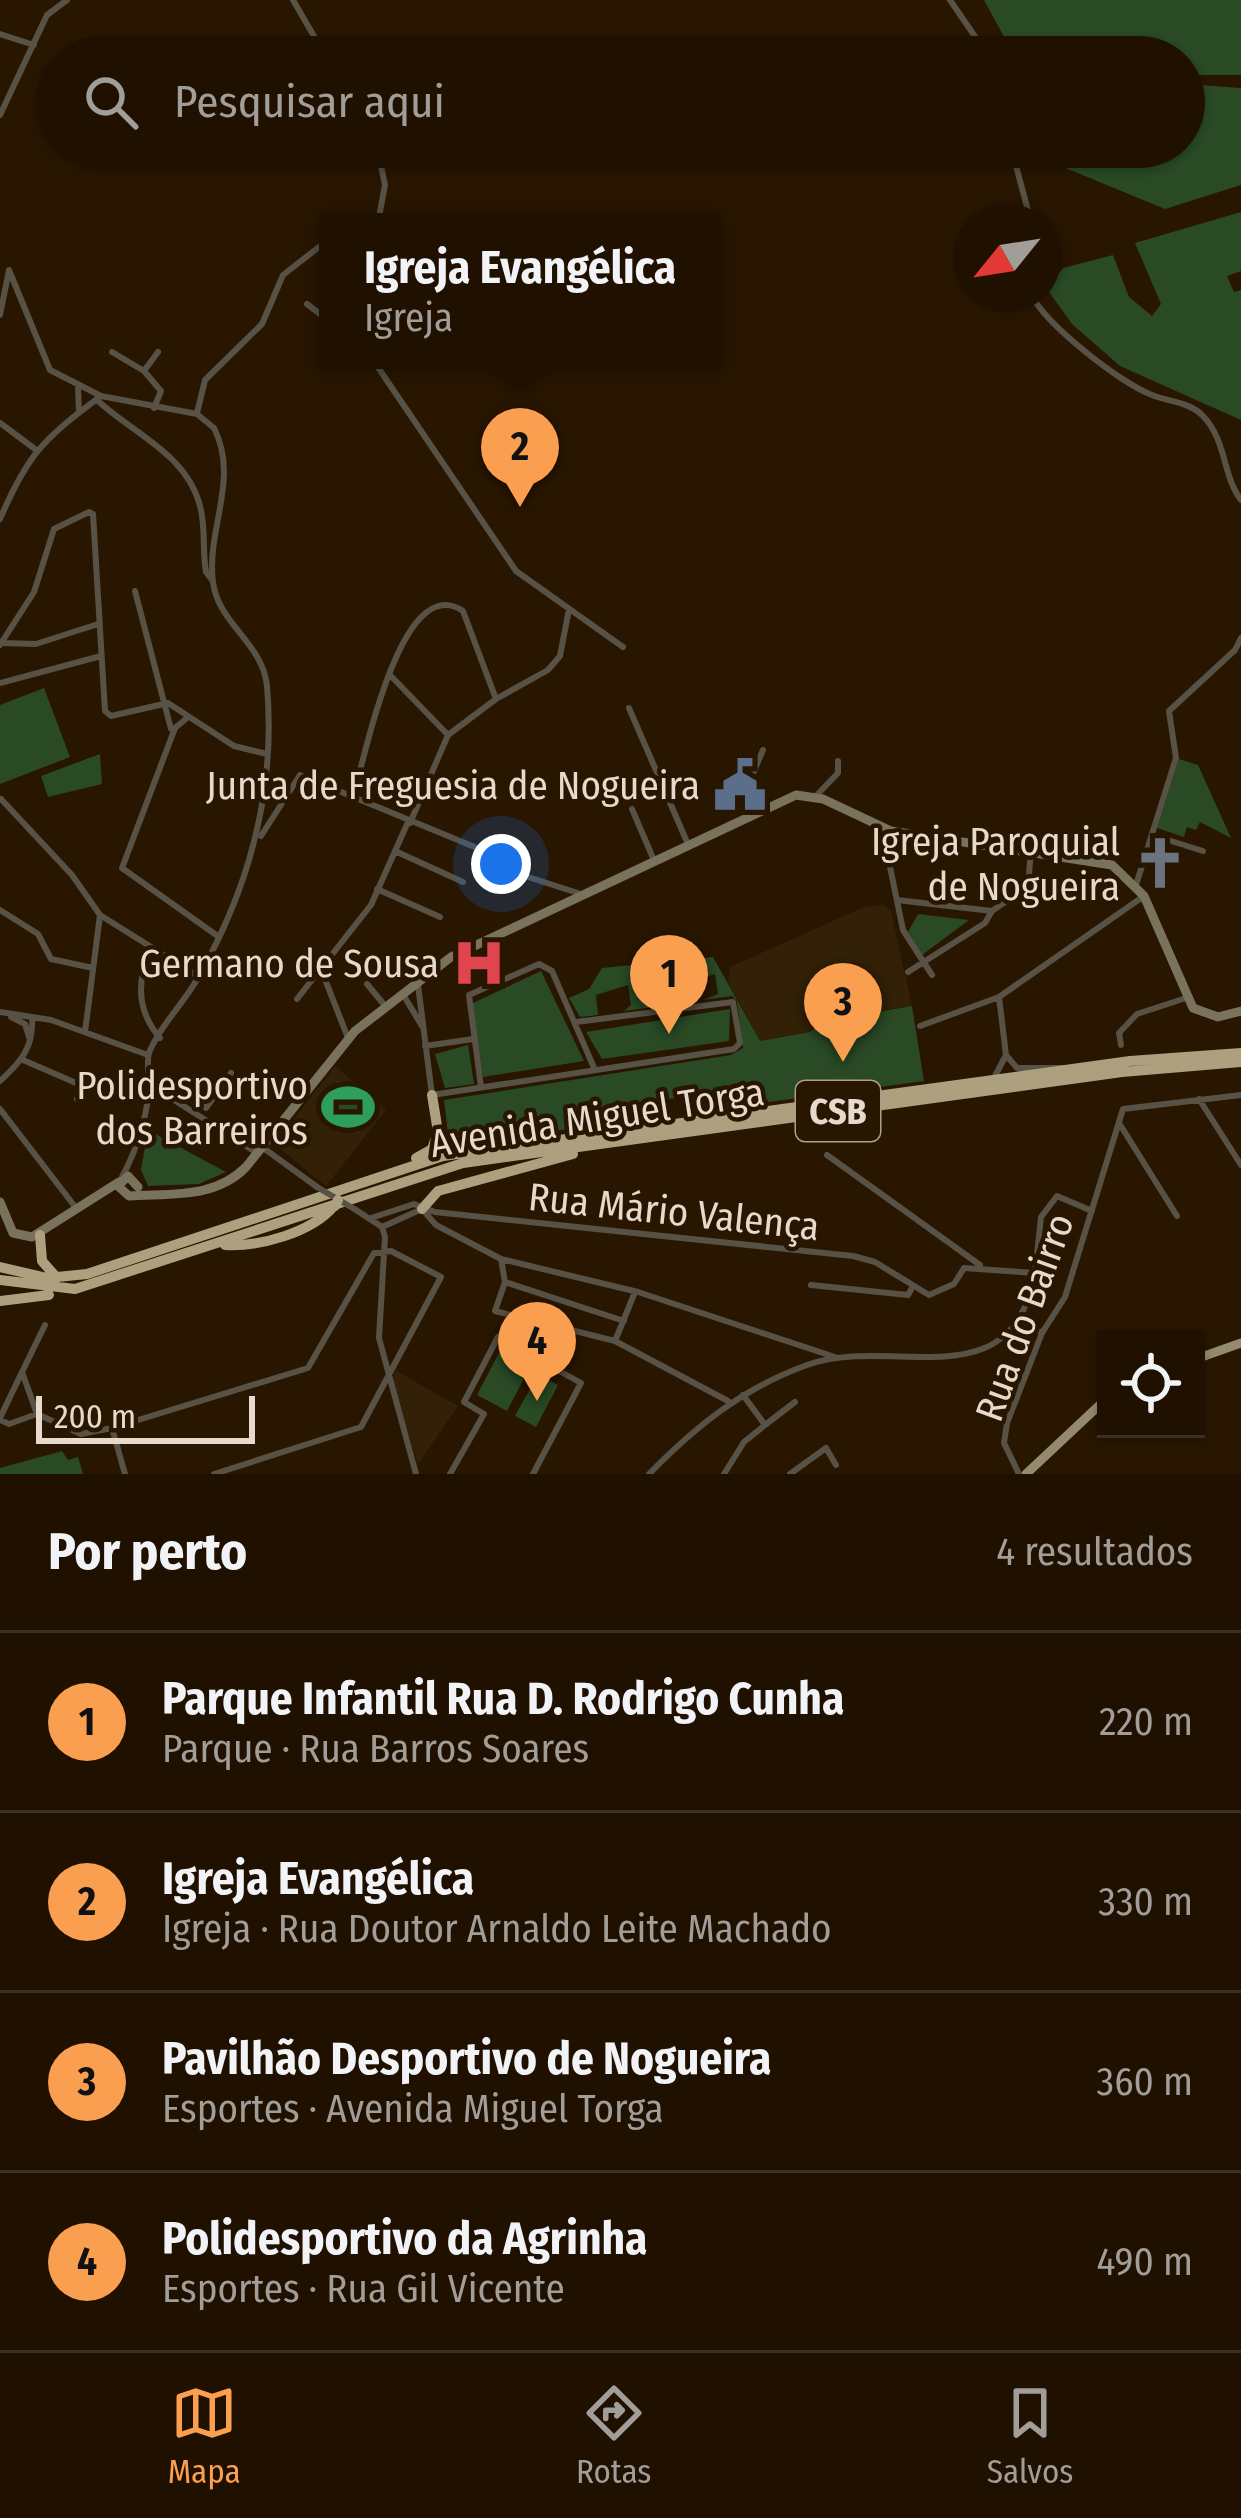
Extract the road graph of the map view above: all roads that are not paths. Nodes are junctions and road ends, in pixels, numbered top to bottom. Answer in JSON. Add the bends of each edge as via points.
{"nodes":[{"id":1,"x":68,"y":0,"type":"edge"},
{"id":2,"x":292,"y":0,"type":"edge"},
{"id":3,"x":950,"y":0,"type":"edge"},
{"id":4,"x":0,"y":34,"type":"edge"},
{"id":5,"x":38,"y":36,"type":"edge"},
{"id":6,"x":313,"y":36,"type":"edge"},
{"id":7,"x":974,"y":36,"type":"edge"},
{"id":8,"x":36,"y":40,"type":"edge"},
{"id":9,"x":34,"y":45,"type":"junction"},
{"id":10,"x":0,"y":115,"type":"edge"},
{"id":11,"x":382,"y":168,"type":"edge"},
{"id":12,"x":1017,"y":168,"type":"edge"},
{"id":13,"x":1026,"y":204,"type":"edge"},
{"id":14,"x":380,"y":213,"type":"edge"},
{"id":15,"x":319,"y":247,"type":"edge"},
{"id":16,"x":307,"y":304,"type":"dead end"},
{"id":17,"x":1043,"y":312,"type":"edge"},
{"id":18,"x":319,"y":313,"type":"edge"},
{"id":19,"x":0,"y":315,"type":"edge"},
{"id":20,"x":112,"y":352,"type":"dead end"},
{"id":21,"x":158,"y":352,"type":"dead end"},
{"id":22,"x":379,"y":369,"type":"edge"},
{"id":23,"x":144,"y":370,"type":"junction"},
{"id":24,"x":78,"y":388,"type":"junction"},
{"id":25,"x":99,"y":398,"type":"junction"},
{"id":26,"x":154,"y":408,"type":"junction"},
{"id":27,"x":79,"y":412,"type":"junction"},
{"id":28,"x":196,"y":414,"type":"junction"},
{"id":29,"x":0,"y":423,"type":"edge"},
{"id":30,"x":35,"y":449,"type":"junction"},
{"id":31,"x":1241,"y":500,"type":"edge"},
{"id":32,"x":0,"y":519,"type":"edge"},
{"id":33,"x":212,"y":580,"type":"junction"},
{"id":34,"x":135,"y":591,"type":"dead end"},
{"id":35,"x":569,"y":609,"type":"junction"},
{"id":36,"x":98,"y":624,"type":"junction"},
{"id":37,"x":1241,"y":638,"type":"edge"},
{"id":38,"x":2,"y":644,"type":"edge"},
{"id":39,"x":623,"y":647,"type":"dead end"},
{"id":40,"x":100,"y":656,"type":"junction"},
{"id":41,"x":390,"y":675,"type":"junction"},
{"id":42,"x":0,"y":683,"type":"edge"},
{"id":43,"x":496,"y":699,"type":"junction"},
{"id":44,"x":168,"y":703,"type":"junction"},
{"id":45,"x":629,"y":708,"type":"dead end"},
{"id":46,"x":187,"y":718,"type":"junction"},
{"id":47,"x":448,"y":735,"type":"junction"},
{"id":48,"x":171,"y":738,"type":"junction"},
{"id":49,"x":763,"y":750,"type":"dead end"},
{"id":50,"x":267,"y":754,"type":"junction"},
{"id":51,"x":838,"y":761,"type":"dead end"},
{"id":52,"x":353,"y":797,"type":"junction"},
{"id":53,"x":815,"y":797,"type":"junction"},
{"id":54,"x":1,"y":799,"type":"edge"},
{"id":55,"x":767,"y":804,"type":"junction"},
{"id":56,"x":632,"y":809,"type":"dead end"},
{"id":57,"x":409,"y":822,"type":"junction"},
{"id":58,"x":882,"y":828,"type":"junction"},
{"id":59,"x":1152,"y":835,"type":"junction"},
{"id":60,"x":258,"y":838,"type":"junction"},
{"id":61,"x":687,"y":842,"type":"junction"},
{"id":62,"x":1031,"y":850,"type":"junction"},
{"id":63,"x":395,"y":851,"type":"junction"},
{"id":64,"x":1203,"y":851,"type":"dead end"},
{"id":65,"x":653,"y":858,"type":"junction"},
{"id":66,"x":463,"y":881,"type":"dead end"},
{"id":67,"x":1136,"y":885,"type":"junction"},
{"id":68,"x":377,"y":889,"type":"junction"},
{"id":69,"x":573,"y":896,"type":"junction"},
{"id":70,"x":1144,"y":896,"type":"junction"},
{"id":71,"x":897,"y":900,"type":"junction"},
{"id":72,"x":0,"y":910,"type":"edge"},
{"id":73,"x":992,"y":911,"type":"junction"},
{"id":74,"x":100,"y":915,"type":"junction"},
{"id":75,"x":440,"y":917,"type":"dead end"},
{"id":76,"x":220,"y":938,"type":"junction"},
{"id":77,"x":152,"y":947,"type":"junction"},
{"id":78,"x":925,"y":965,"type":"junction"},
{"id":79,"x":93,"y":968,"type":"junction"},
{"id":80,"x":321,"y":968,"type":"junction"},
{"id":81,"x":908,"y":972,"type":"dead end"},
{"id":82,"x":932,"y":975,"type":"dead end"},
{"id":83,"x":199,"y":977,"type":"junction"},
{"id":84,"x":368,"y":984,"type":"dead end"},
{"id":85,"x":418,"y":985,"type":"junction"},
{"id":86,"x":404,"y":997,"type":"junction"},
{"id":87,"x":999,"y":997,"type":"junction"},
{"id":88,"x":1186,"y":998,"type":"junction"},
{"id":89,"x":297,"y":999,"type":"dead end"},
{"id":90,"x":388,"y":1010,"type":"junction"},
{"id":91,"x":1241,"y":1011,"type":"edge"},
{"id":92,"x":4,"y":1014,"type":"edge"},
{"id":93,"x":32,"y":1018,"type":"junction"},
{"id":94,"x":576,"y":1022,"type":"junction"},
{"id":95,"x":422,"y":1026,"type":"junction"},
{"id":96,"x":920,"y":1026,"type":"dead end"},
{"id":97,"x":85,"y":1032,"type":"junction"},
{"id":98,"x":160,"y":1038,"type":"junction"},
{"id":99,"x":348,"y":1038,"type":"junction"},
{"id":100,"x":473,"y":1039,"type":"junction"},
{"id":101,"x":29,"y":1045,"type":"junction"},
{"id":102,"x":1121,"y":1045,"type":"dead end"},
{"id":103,"x":425,"y":1046,"type":"junction"},
{"id":104,"x":1241,"y":1052,"type":"edge"},
{"id":105,"x":148,"y":1055,"type":"junction"},
{"id":106,"x":1006,"y":1055,"type":"junction"},
{"id":107,"x":23,"y":1060,"type":"junction"},
{"id":108,"x":1241,"y":1062,"type":"edge"},
{"id":109,"x":595,"y":1070,"type":"junction"},
{"id":110,"x":1073,"y":1072,"type":"junction"},
{"id":111,"x":231,"y":1073,"type":"dead end"},
{"id":112,"x":149,"y":1079,"type":"junction"},
{"id":113,"x":991,"y":1080,"type":"junction"},
{"id":114,"x":0,"y":1081,"type":"edge"},
{"id":115,"x":481,"y":1087,"type":"junction"},
{"id":116,"x":1241,"y":1094,"type":"edge"},
{"id":117,"x":432,"y":1095,"type":"junction"},
{"id":118,"x":1199,"y":1099,"type":"junction"},
{"id":119,"x":77,"y":1100,"type":"dead end"},
{"id":120,"x":0,"y":1109,"type":"edge"},
{"id":121,"x":1119,"y":1123,"type":"junction"},
{"id":122,"x":437,"y":1132,"type":"junction"},
{"id":123,"x":521,"y":1144,"type":"junction"},
{"id":124,"x":599,"y":1145,"type":"junction"},
{"id":125,"x":260,"y":1150,"type":"junction"},
{"id":126,"x":134,"y":1153,"type":"junction"},
{"id":127,"x":827,"y":1155,"type":"dead end"},
{"id":128,"x":1241,"y":1165,"type":"edge"},
{"id":129,"x":380,"y":1178,"type":"junction"},
{"id":130,"x":120,"y":1181,"type":"junction"},
{"id":131,"x":132,"y":1189,"type":"junction"},
{"id":132,"x":102,"y":1195,"type":"junction"},
{"id":133,"x":0,"y":1202,"type":"edge"},
{"id":134,"x":337,"y":1202,"type":"junction"},
{"id":135,"x":76,"y":1208,"type":"junction"},
{"id":136,"x":422,"y":1209,"type":"junction"},
{"id":137,"x":1092,"y":1211,"type":"junction"},
{"id":138,"x":1177,"y":1216,"type":"dead end"},
{"id":139,"x":371,"y":1218,"type":"junction"},
{"id":140,"x":382,"y":1227,"type":"junction"},
{"id":141,"x":40,"y":1235,"type":"junction"},
{"id":142,"x":949,"y":1241,"type":"junction"},
{"id":143,"x":216,"y":1244,"type":"junction"},
{"id":144,"x":384,"y":1249,"type":"junction"},
{"id":145,"x":501,"y":1259,"type":"junction"},
{"id":146,"x":0,"y":1267,"type":"edge"},
{"id":147,"x":982,"y":1267,"type":"junction"},
{"id":148,"x":964,"y":1268,"type":"junction"},
{"id":149,"x":1033,"y":1273,"type":"junction"},
{"id":150,"x":57,"y":1278,"type":"junction"},
{"id":151,"x":0,"y":1280,"type":"edge"},
{"id":152,"x":505,"y":1282,"type":"junction"},
{"id":153,"x":811,"y":1285,"type":"dead end"},
{"id":154,"x":912,"y":1288,"type":"junction"},
{"id":155,"x":64,"y":1291,"type":"junction"},
{"id":156,"x":636,"y":1291,"type":"junction"},
{"id":157,"x":0,"y":1301,"type":"edge"},
{"id":158,"x":623,"y":1321,"type":"junction"},
{"id":159,"x":1022,"y":1321,"type":"junction"},
{"id":160,"x":45,"y":1325,"type":"dead end"},
{"id":161,"x":1042,"y":1334,"type":"junction"},
{"id":162,"x":615,"y":1341,"type":"junction"},
{"id":163,"x":1241,"y":1342,"type":"edge"},
{"id":164,"x":811,"y":1348,"type":"junction"},
{"id":165,"x":1205,"y":1356,"type":"edge"},
{"id":166,"x":844,"y":1360,"type":"junction"},
{"id":167,"x":815,"y":1362,"type":"junction"},
{"id":168,"x":22,"y":1372,"type":"junction"},
{"id":169,"x":388,"y":1379,"type":"junction"},
{"id":170,"x":743,"y":1395,"type":"junction"},
{"id":171,"x":730,"y":1401,"type":"junction"},
{"id":172,"x":795,"y":1402,"type":"dead end"},
{"id":173,"x":1097,"y":1407,"type":"edge"},
{"id":174,"x":38,"y":1414,"type":"junction"},
{"id":175,"x":0,"y":1419,"type":"edge"},
{"id":176,"x":765,"y":1425,"type":"junction"},
{"id":177,"x":112,"y":1429,"type":"junction"},
{"id":178,"x":836,"y":1466,"type":"dead end"},
{"id":179,"x":125,"y":1474,"type":"edge"},
{"id":180,"x":214,"y":1474,"type":"edge"},
{"id":181,"x":416,"y":1474,"type":"edge"},
{"id":182,"x":451,"y":1474,"type":"edge"},
{"id":183,"x":532,"y":1474,"type":"edge"},
{"id":184,"x":649,"y":1474,"type":"edge"},
{"id":185,"x":724,"y":1474,"type":"edge"},
{"id":186,"x":790,"y":1474,"type":"edge"},
{"id":187,"x":1023,"y":1474,"type":"edge"}],
"edges":[{"from":1,"to":5,"type":"street","via":[[47,15]]},
{"from":2,"to":6,"type":"street"},
{"from":3,"to":7,"type":"street"},
{"from":4,"to":9,"type":"street"},
{"from":8,"to":9,"type":"street"},
{"from":9,"to":10,"type":"street"},
{"from":11,"to":14,"type":"street"},
{"from":12,"to":13,"type":"street"},
{"from":15,"to":28,"type":"street","via":[[283,275],[262,324],[206,380]]},
{"from":16,"to":18,"type":"street"},
{"from":17,"to":31,"type":"street","via":[[1130,384],[1207,420]]},
{"from":19,"to":24,"type":"street","via":[[9,270],[43,359]]},
{"from":20,"to":23,"type":"street"},
{"from":21,"to":23,"type":"street"},
{"from":22,"to":35,"type":"street","via":[[516,572]]},
{"from":23,"to":26,"type":"street","via":[[161,391]]},
{"from":24,"to":25,"type":"street"},
{"from":24,"to":27,"type":"street"},
{"from":25,"to":26,"type":"street"},
{"from":25,"to":27,"type":"street"},
{"from":25,"to":33,"type":"street","via":[[190,482]]},
{"from":26,"to":28,"type":"street"},
{"from":27,"to":30,"type":"street"},
{"from":28,"to":33,"type":"street","via":[[214,428],[223,453]]},
{"from":29,"to":30,"type":"street"},
{"from":30,"to":32,"type":"street"},
{"from":33,"to":50,"type":"street","via":[[224,614],[263,669]]},
{"from":34,"to":44,"type":"street"},
{"from":35,"to":39,"type":"street"},
{"from":35,"to":43,"type":"street","via":[[560,656]]},
{"from":36,"to":38,"type":"street","via":[[36,644]]},
{"from":36,"to":38,"type":"street","via":[[93,514],[54,529],[34,592]]},
{"from":36,"to":40,"type":"street"},
{"from":37,"to":59,"type":"street","via":[[1169,711],[1176,758]]},
{"from":40,"to":42,"type":"street"},
{"from":40,"to":44,"type":"street","via":[[106,715]]},
{"from":41,"to":43,"type":"street","via":[[418,617],[446,603],[463,611]]},
{"from":41,"to":47,"type":"street"},
{"from":41,"to":52,"type":"street"},
{"from":43,"to":47,"type":"street"},
{"from":44,"to":46,"type":"street"},
{"from":44,"to":48,"type":"street"},
{"from":45,"to":61,"type":"street"},
{"from":46,"to":48,"type":"street"},
{"from":46,"to":50,"type":"street","via":[[234,746]]},
{"from":47,"to":57,"type":"street"},
{"from":48,"to":76,"type":"street","via":[[122,868]]},
{"from":49,"to":55,"type":"street","via":[[751,778]]},
{"from":50,"to":60,"type":"street"},
{"from":51,"to":53,"type":"street","via":[[838,773]]},
{"from":52,"to":57,"type":"street"},
{"from":52,"to":60,"type":"street","via":[[300,775]]},
{"from":53,"to":55,"type":"street"},
{"from":53,"to":58,"type":"street"},
{"from":54,"to":74,"type":"street"},
{"from":55,"to":61,"type":"street"},
{"from":56,"to":65,"type":"street"},
{"from":57,"to":63,"type":"street"},
{"from":57,"to":69,"type":"street"},
{"from":58,"to":62,"type":"street"},
{"from":58,"to":71,"type":"street"},
{"from":59,"to":64,"type":"street"},
{"from":59,"to":67,"type":"street"},
{"from":60,"to":76,"type":"street"},
{"from":61,"to":65,"type":"street"},
{"from":62,"to":67,"type":"street","via":[[1099,859]]},
{"from":62,"to":73,"type":"street","via":[[1028,886]]},
{"from":63,"to":66,"type":"street"},
{"from":63,"to":68,"type":"street"},
{"from":65,"to":69,"type":"street"},
{"from":67,"to":70,"type":"street"},
{"from":68,"to":75,"type":"street"},
{"from":68,"to":80,"type":"street"},
{"from":69,"to":85,"type":"street","via":[[468,946]]},
{"from":70,"to":87,"type":"street"},
{"from":70,"to":88,"type":"street"},
{"from":71,"to":73,"type":"street"},
{"from":71,"to":78,"type":"street","via":[[903,930]]},
{"from":72,"to":79,"type":"street","via":[[38,934],[51,959]]},
{"from":73,"to":78,"type":"street"},
{"from":74,"to":77,"type":"street"},
{"from":74,"to":79,"type":"street"},
{"from":76,"to":83,"type":"street"},
{"from":77,"to":83,"type":"street"},
{"from":77,"to":98,"type":"street","via":[[139,987]]},
{"from":78,"to":81,"type":"street"},
{"from":78,"to":82,"type":"street"},
{"from":79,"to":97,"type":"street"},
{"from":80,"to":89,"type":"street"},
{"from":80,"to":99,"type":"street"},
{"from":83,"to":98,"type":"street"},
{"from":84,"to":90,"type":"street"},
{"from":85,"to":86,"type":"street"},
{"from":85,"to":95,"type":"street"},
{"from":86,"to":90,"type":"street"},
{"from":86,"to":95,"type":"street"},
{"from":87,"to":96,"type":"street"},
{"from":87,"to":106,"type":"street"},
{"from":88,"to":91,"type":"street","via":[[1208,1016]]},
{"from":88,"to":102,"type":"street","via":[[1136,1014],[1119,1033]]},
{"from":90,"to":99,"type":"street"},
{"from":92,"to":93,"type":"street"},
{"from":92,"to":101,"type":"street","via":[[25,1024]]},
{"from":93,"to":97,"type":"street"},
{"from":93,"to":101,"type":"street"},
{"from":94,"to":100,"type":"street","via":[[553,971],[539,964],[469,995]]},
{"from":94,"to":109,"type":"street"},
{"from":94,"to":109,"type":"street","via":[[733,1002],[740,1038],[734,1049]]},
{"from":95,"to":103,"type":"street"},
{"from":97,"to":105,"type":"street"},
{"from":98,"to":105,"type":"street"},
{"from":99,"to":125,"type":"street"},
{"from":100,"to":103,"type":"street"},
{"from":100,"to":115,"type":"street"},
{"from":101,"to":107,"type":"street"},
{"from":103,"to":117,"type":"street"},
{"from":104,"to":110,"type":"highway","number":"CSB"},
{"from":105,"to":112,"type":"street"},
{"from":106,"to":110,"type":"street","via":[[1018,1068]]},
{"from":106,"to":113,"type":"street"},
{"from":107,"to":114,"type":"street"},
{"from":107,"to":119,"type":"street","via":[[83,1085]]},
{"from":108,"to":110,"type":"highway","number":"CSB"},
{"from":109,"to":115,"type":"street"},
{"from":110,"to":113,"type":"highway","name":"Avenida Miguel Torga","number":"CSB"},
{"from":110,"to":124,"type":"highway","name":"Avenida Miguel Torga","number":"CSB"},
{"from":111,"to":112,"type":"street","via":[[206,1108]]},
{"from":112,"to":125,"type":"street"},
{"from":112,"to":126,"type":"street"},
{"from":113,"to":123,"type":"highway","name":"Avenida Miguel Torga","number":"CSB"},
{"from":115,"to":117,"type":"street"},
{"from":116,"to":118,"type":"street"},
{"from":117,"to":122,"type":"highway"},
{"from":118,"to":121,"type":"street","name":"Rua do Bairro","via":[[1123,1109]]},
{"from":118,"to":128,"type":"street"},
{"from":120,"to":135,"type":"street"},
{"from":121,"to":137,"type":"street","name":"Rua do Bairro"},
{"from":121,"to":138,"type":"street"},
{"from":122,"to":123,"type":"highway","via":[[458,1147]]},
{"from":122,"to":129,"type":"highway","via":[[427,1154]]},
{"from":123,"to":129,"type":"highway","name":"Avenida Miguel Torga","number":"CSB","via":[[443,1156]]},
{"from":124,"to":136,"type":"highway","via":[[438,1191]]},
{"from":124,"to":143,"type":"highway","name":"Avenida Miguel Torga","number":"CSB","via":[[447,1166]]},
{"from":125,"to":131,"type":"street","via":[[225,1184],[151,1195]]},
{"from":125,"to":134,"type":"street","bridge":true},
{"from":126,"to":130,"type":"street"},
{"from":126,"to":131,"type":"street"},
{"from":127,"to":142,"type":"street","name":"Rua Mário Valença"},
{"from":129,"to":150,"type":"highway","name":"Avenida Miguel Torga","via":[[175,1248]]},
{"from":130,"to":131,"type":"street"},
{"from":130,"to":132,"type":"street"},
{"from":131,"to":132,"type":"street"},
{"from":132,"to":135,"type":"street"},
{"from":133,"to":141,"type":"street","via":[[13,1233]]},
{"from":134,"to":139,"type":"street","bridge":true},
{"from":134,"to":143,"type":"highway","via":[[320,1221],[259,1243]]},
{"from":135,"to":141,"type":"street"},
{"from":136,"to":139,"type":"street","via":[[408,1204]]},
{"from":136,"to":140,"type":"street"},
{"from":136,"to":145,"type":"street","via":[[436,1225]]},
{"from":136,"to":154,"type":"street","name":"Rua Mário Valença","via":[[853,1256]]},
{"from":137,"to":149,"type":"street","via":[[1057,1196],[1041,1217]]},
{"from":137,"to":161,"type":"street","name":"Rua do Bairro","via":[[1065,1297]]},
{"from":139,"to":140,"type":"street"},
{"from":140,"to":144,"type":"street"},
{"from":141,"to":150,"type":"highway","via":[[42,1261]]},
{"from":142,"to":147,"type":"street","name":"Rua Mário Valença"},
{"from":142,"to":148,"type":"street","name":"Rua Mário Valença"},
{"from":143,"to":155,"type":"highway","name":"Avenida Miguel Torga","number":"CSB"},
{"from":144,"to":169,"type":"street","via":[[379,1338]]},
{"from":144,"to":169,"type":"street","via":[[441,1277]]},
{"from":144,"to":177,"type":"street","via":[[370,1258],[308,1368]]},
{"from":145,"to":152,"type":"street"},
{"from":145,"to":156,"type":"street"},
{"from":146,"to":150,"type":"highway","name":"Avenida Miguel Torga"},
{"from":147,"to":148,"type":"street","name":"Rua Mário Valença"},
{"from":147,"to":149,"type":"street","name":"Rua Mário Valença"},
{"from":148,"to":154,"type":"street","name":"Rua Mário Valença","via":[[943,1292]]},
{"from":149,"to":159,"type":"street"},
{"from":151,"to":155,"type":"highway","name":"Avenida Miguel Torga","number":"CSB"},
{"from":152,"to":158,"type":"street"},
{"from":152,"to":162,"type":"street","via":[[495,1310]]},
{"from":153,"to":154,"type":"street","name":"Rua Mário Valença","via":[[908,1295]]},
{"from":155,"to":157,"type":"highway"},
{"from":156,"to":158,"type":"street"},
{"from":156,"to":164,"type":"street"},
{"from":158,"to":162,"type":"street"},
{"from":159,"to":161,"type":"street"},
{"from":159,"to":166,"type":"street","via":[[962,1357]]},
{"from":160,"to":168,"type":"street"},
{"from":161,"to":187,"type":"street","name":"Rua do Bairro","via":[[1004,1435]]},
{"from":162,"to":171,"type":"street"},
{"from":163,"to":165,"type":"main road"},
{"from":164,"to":166,"type":"street"},
{"from":164,"to":167,"type":"street"},
{"from":166,"to":167,"type":"street"},
{"from":167,"to":170,"type":"street"},
{"from":168,"to":174,"type":"street"},
{"from":168,"to":175,"type":"street"},
{"from":169,"to":180,"type":"street","via":[[353,1432]]},
{"from":169,"to":181,"type":"street"},
{"from":170,"to":171,"type":"street"},
{"from":170,"to":176,"type":"street"},
{"from":171,"to":184,"type":"street"},
{"from":172,"to":176,"type":"street"},
{"from":173,"to":187,"type":"main road"},
{"from":174,"to":175,"type":"street","via":[[9,1424]]},
{"from":174,"to":177,"type":"street","via":[[81,1434]]},
{"from":176,"to":185,"type":"street"},
{"from":177,"to":179,"type":"street"},
{"from":178,"to":186,"type":"street","via":[[826,1448]]},
{"from":182,"to":183,"type":"street","via":[[484,1414],[464,1402],[498,1337],[580,1383]]}]}
